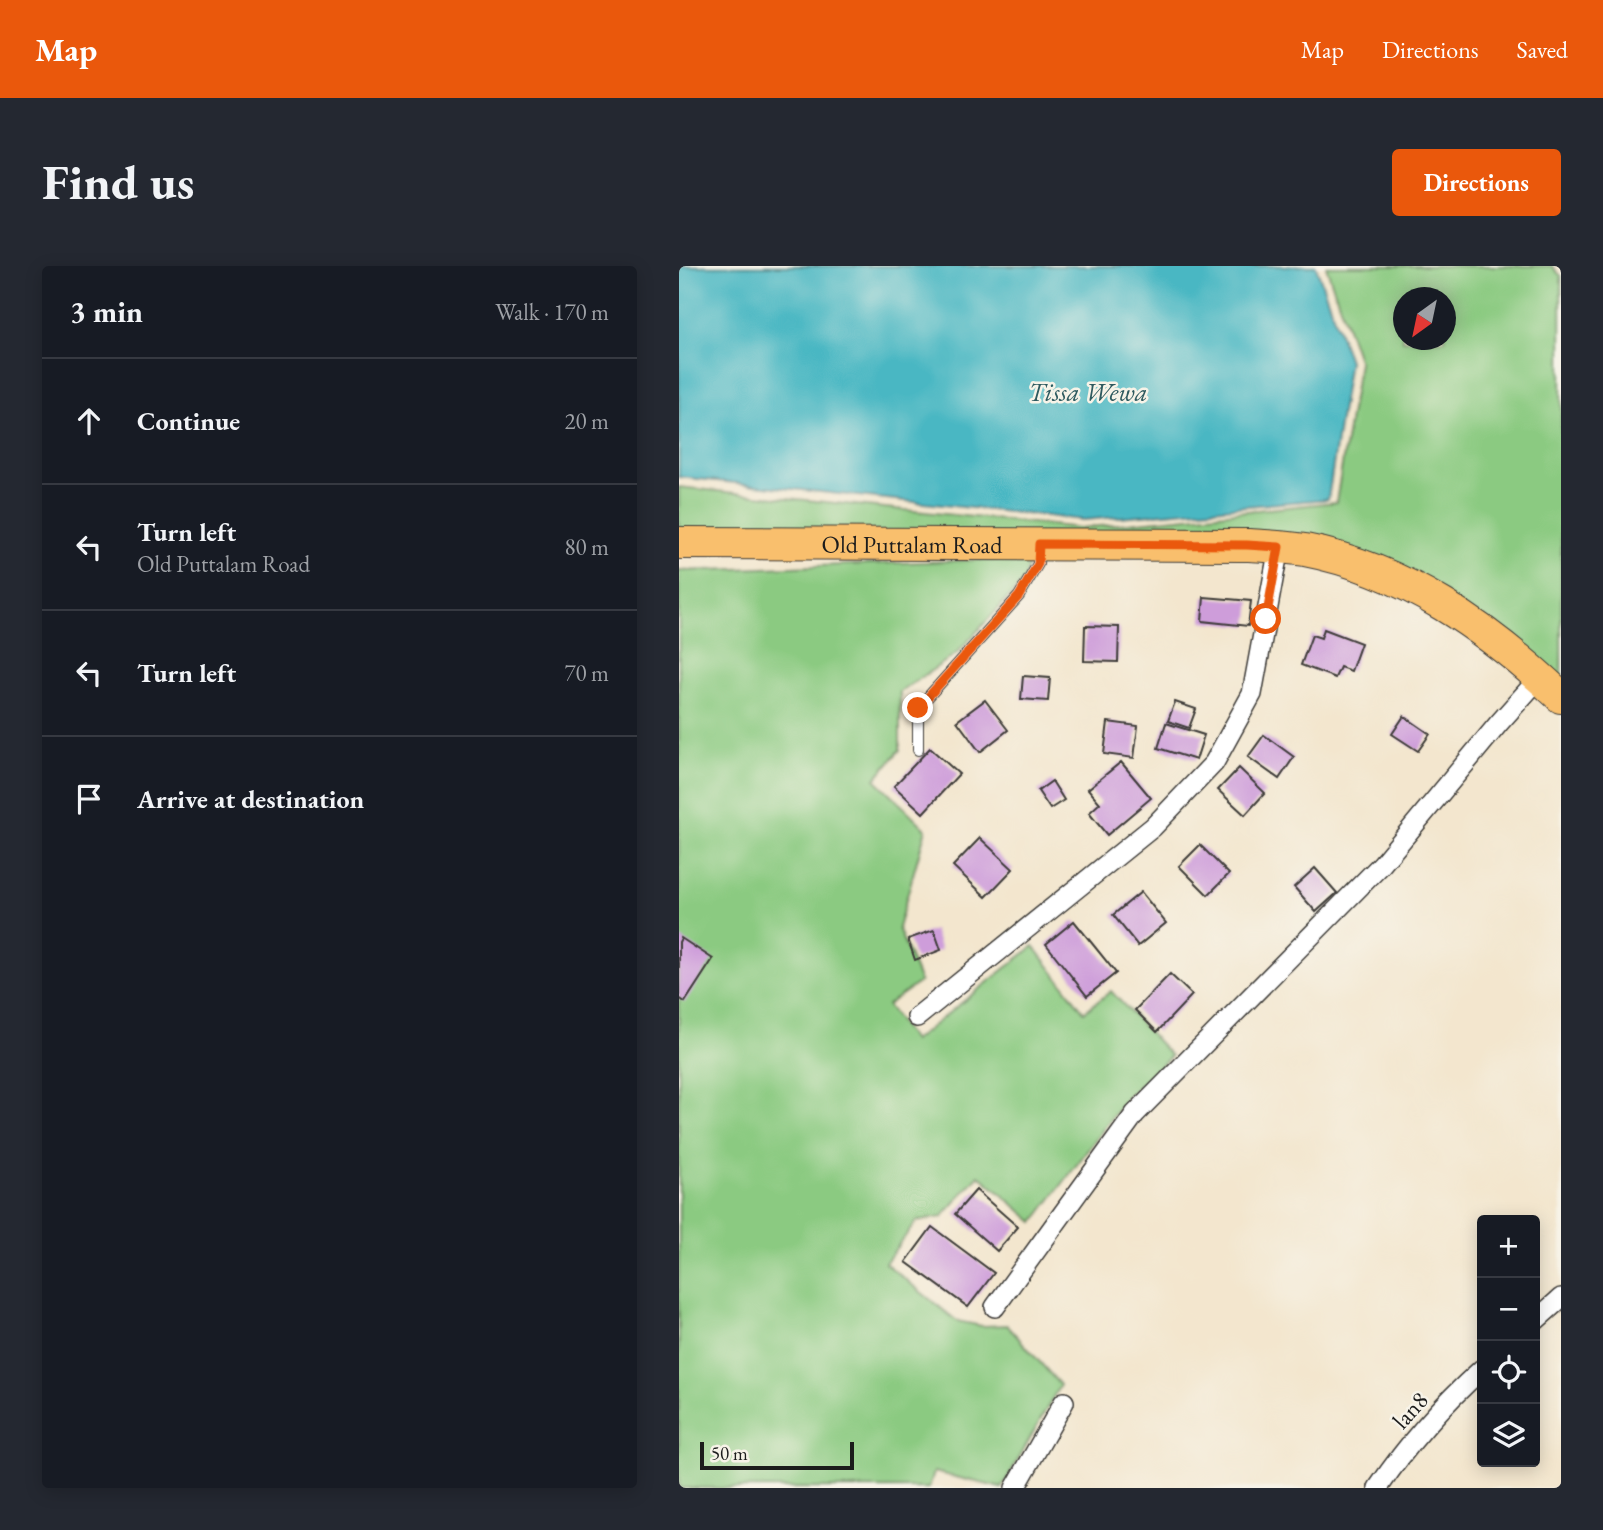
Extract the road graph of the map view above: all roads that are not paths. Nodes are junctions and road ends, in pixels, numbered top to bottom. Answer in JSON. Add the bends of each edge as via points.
{"nodes":[{"id":1,"x":679,"y":543,"type":"edge"},
{"id":2,"x":1039,"y":544,"type":"junction"},
{"id":3,"x":1279,"y":547,"type":"junction"},
{"id":4,"x":1550,"y":687,"type":"edge"},
{"id":5,"x":918,"y":750,"type":"dead end"},
{"id":6,"x":917,"y":1017,"type":"dead end"},
{"id":7,"x":1561,"y":1298,"type":"edge"},
{"id":8,"x":995,"y":1307,"type":"dead end"},
{"id":9,"x":1540,"y":1317,"type":"edge"},
{"id":10,"x":1477,"y":1373,"type":"edge"},
{"id":11,"x":1064,"y":1402,"type":"dead end"},
{"id":12,"x":1015,"y":1488,"type":"edge"},
{"id":13,"x":1378,"y":1488,"type":"edge"}],
"edges":[{"from":1,"to":2,"type":"main road","name":"Old Puttalam Road"},
{"from":2,"to":3,"type":"main road","name":"Old Puttalam Road"},
{"from":2,"to":5,"type":"lane","via":[[1038,564],[1019,596],[918,708]]},
{"from":3,"to":4,"type":"main road","name":"Old Puttalam Road","via":[[1332,556],[1435,598]]},
{"from":3,"to":6,"type":"street","via":[[1252,694],[1214,763],[1153,827]]},
{"from":4,"to":8,"type":"street","via":[[1499,723],[1381,865],[1135,1114]]},
{"from":7,"to":9,"type":"street"},
{"from":10,"to":13,"type":"street","name":"lan8"},
{"from":11,"to":12,"type":"street"}]}
